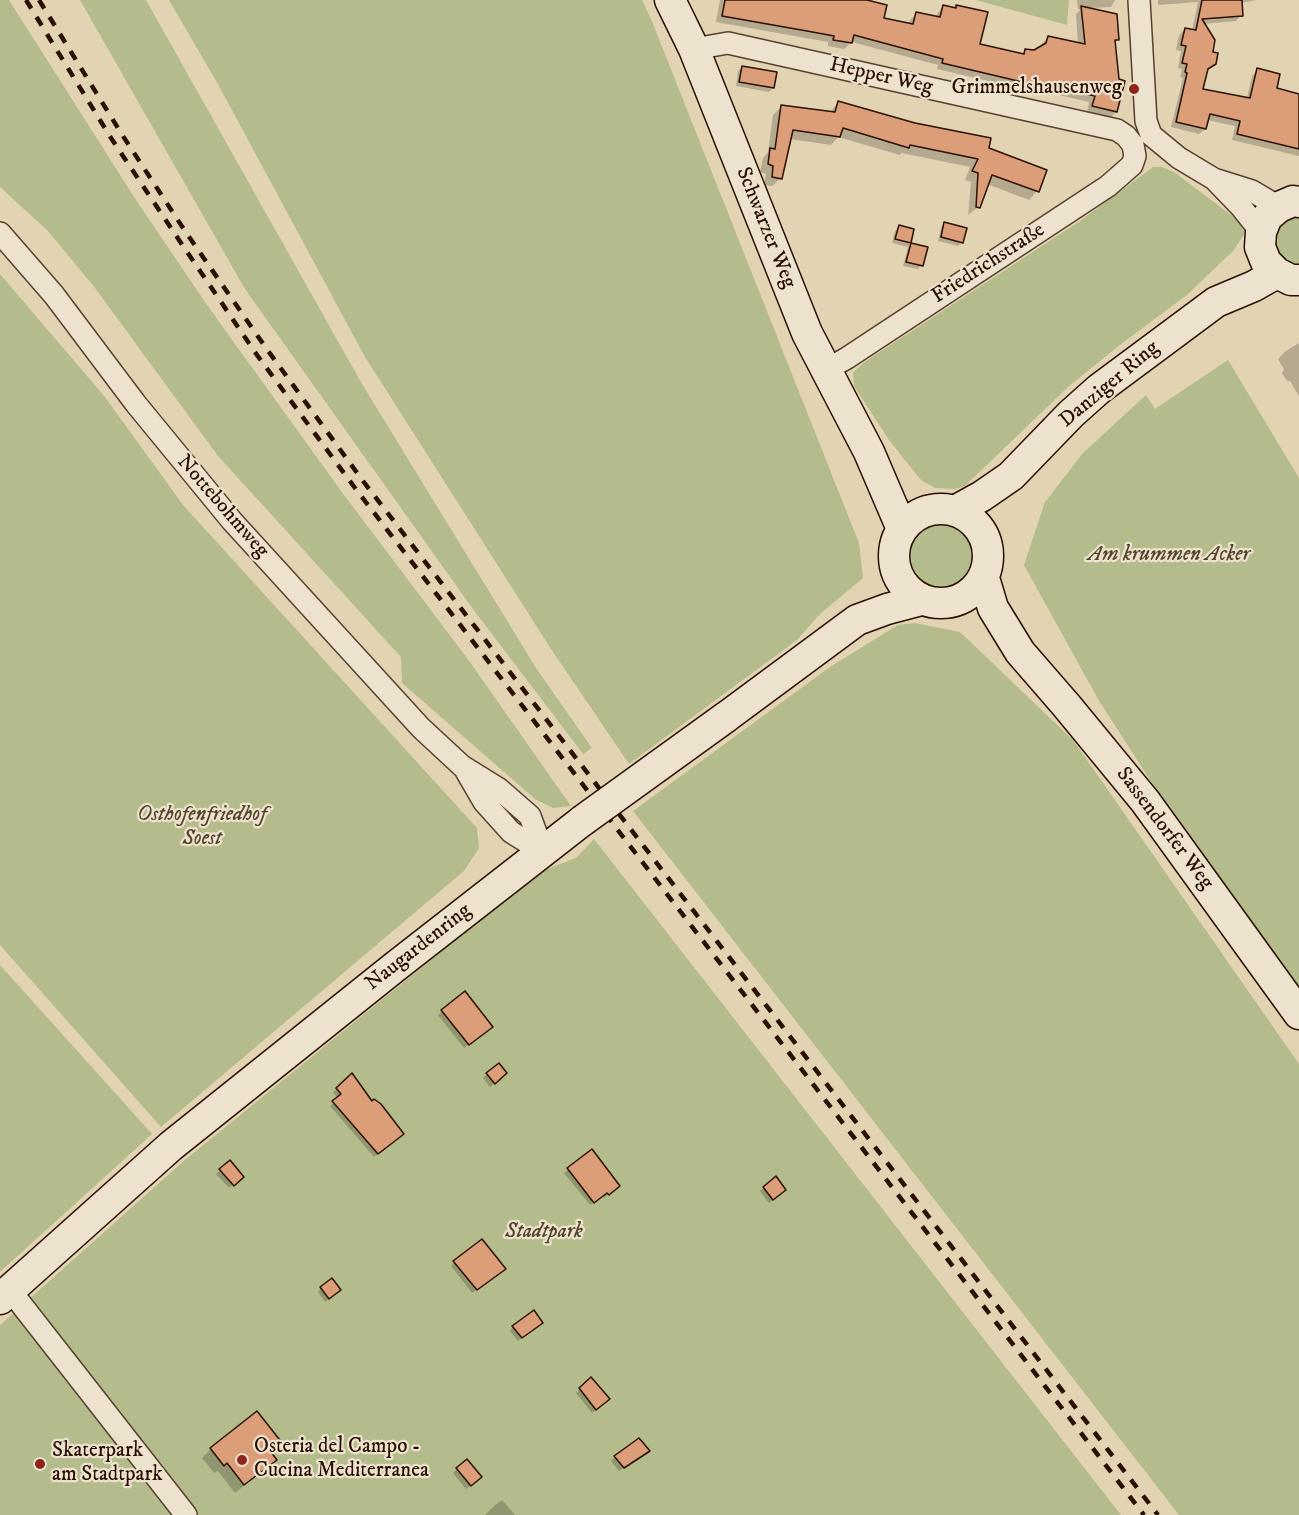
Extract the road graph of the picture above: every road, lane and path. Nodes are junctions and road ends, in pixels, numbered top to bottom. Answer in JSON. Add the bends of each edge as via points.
{"nodes":[{"id":1,"x":670,"y":0,"type":"edge"},
{"id":2,"x":1139,"y":0,"type":"edge"},
{"id":3,"x":694,"y":49,"type":"junction"},
{"id":4,"x":1142,"y":140,"type":"junction"},
{"id":5,"x":1214,"y":179,"type":"junction"},
{"id":6,"x":1289,"y":204,"type":"edge"},
{"id":7,"x":0,"y":233,"type":"edge"},
{"id":8,"x":1261,"y":239,"type":"junction"},
{"id":9,"x":1288,"y":277,"type":"edge"},
{"id":10,"x":1216,"y":302,"type":"junction"},
{"id":11,"x":826,"y":370,"type":"junction"},
{"id":12,"x":869,"y":452,"type":"junction"},
{"id":13,"x":1011,"y":476,"type":"junction"},
{"id":14,"x":945,"y":510,"type":"junction"},
{"id":15,"x":902,"y":530,"type":"junction"},
{"id":16,"x":986,"y":539,"type":"junction"},
{"id":17,"x":896,"y":572,"type":"junction"},
{"id":18,"x":984,"y":578,"type":"junction"},
{"id":19,"x":921,"y":600,"type":"junction"},
{"id":20,"x":956,"y":602,"type":"junction"},
{"id":21,"x":858,"y":620,"type":"junction"},
{"id":22,"x":1020,"y":652,"type":"junction"},
{"id":23,"x":543,"y":852,"type":"junction"},
{"id":24,"x":1299,"y":1014,"type":"edge"},
{"id":25,"x":5,"y":1295,"type":"edge"},
{"id":26,"x":186,"y":1515,"type":"edge"}],
"edges":[{"from":1,"to":3,"type":"main road","name":"Schwarzer Weg"},
{"from":2,"to":4,"type":"street","name":"Friedrichstraße","via":[[1146,121]]},
{"from":3,"to":4,"type":"street","name":"Hepper Weg","via":[[728,43],[1117,130]]},
{"from":3,"to":11,"type":"main road","name":"Schwarzer Weg","via":[[798,313]]},
{"from":4,"to":5,"type":"street","name":"Hepper Weg"},
{"from":4,"to":11,"type":"street","name":"Friedrichstraße","via":[[1132,165],[1108,186]]},
{"from":5,"to":6,"type":"street","name":"Hepper Weg"},
{"from":5,"to":8,"type":"street","name":"Hepper Weg","via":[[1242,207]]},
{"from":6,"to":8,"type":"main road","name":"Danziger Ring","via":[[1267,218]]},
{"from":7,"to":23,"type":"street","name":"Nottebohmweg","via":[[54,295],[135,404],[232,521],[389,695],[462,766],[499,789],[530,816]]},
{"from":8,"to":9,"type":"main road","via":[[1266,262]]},
{"from":8,"to":10,"type":"main road","name":"Danziger Ring"},
{"from":9,"to":10,"type":"main road","name":"Danziger Ring"},
{"from":10,"to":13,"type":"main road","name":"Danziger Ring","via":[[1099,389]]},
{"from":11,"to":12,"type":"main road","name":"Schwarzer Weg"},
{"from":12,"to":14,"type":"main road","name":"Schwarzer Weg","via":[[905,492]]},
{"from":12,"to":15,"type":"main road","name":"Schwarzer Weg"},
{"from":13,"to":14,"type":"main road","name":"Danziger Ring","via":[[982,496]]},
{"from":13,"to":16,"type":"main road","name":"Danziger Ring"},
{"from":14,"to":15,"type":"main road","via":[[916,516]]},
{"from":14,"to":16,"type":"main road","via":[[974,522]]},
{"from":15,"to":17,"type":"main road","via":[[896,543]]},
{"from":16,"to":18,"type":"main road","via":[[989,559]]},
{"from":17,"to":19,"type":"main road","via":[[906,589]]},
{"from":17,"to":21,"type":"main road","name":"Naugardenring"},
{"from":18,"to":20,"type":"main road"},
{"from":18,"to":22,"type":"main road","name":"Sassendorfer Weg","via":[[993,608]]},
{"from":19,"to":20,"type":"main road","via":[[938,604]]},
{"from":19,"to":21,"type":"main road","name":"Naugardenring"},
{"from":20,"to":22,"type":"main road","name":"Sassendorfer Weg"},
{"from":21,"to":23,"type":"main road","name":"Naugardenring","bridge":true},
{"from":22,"to":24,"type":"main road","name":"Sassendorfer Weg","via":[[1145,801]]},
{"from":23,"to":25,"type":"main road","name":"Naugardenring","via":[[171,1146]]},
{"from":25,"to":26,"type":"street"}]}
